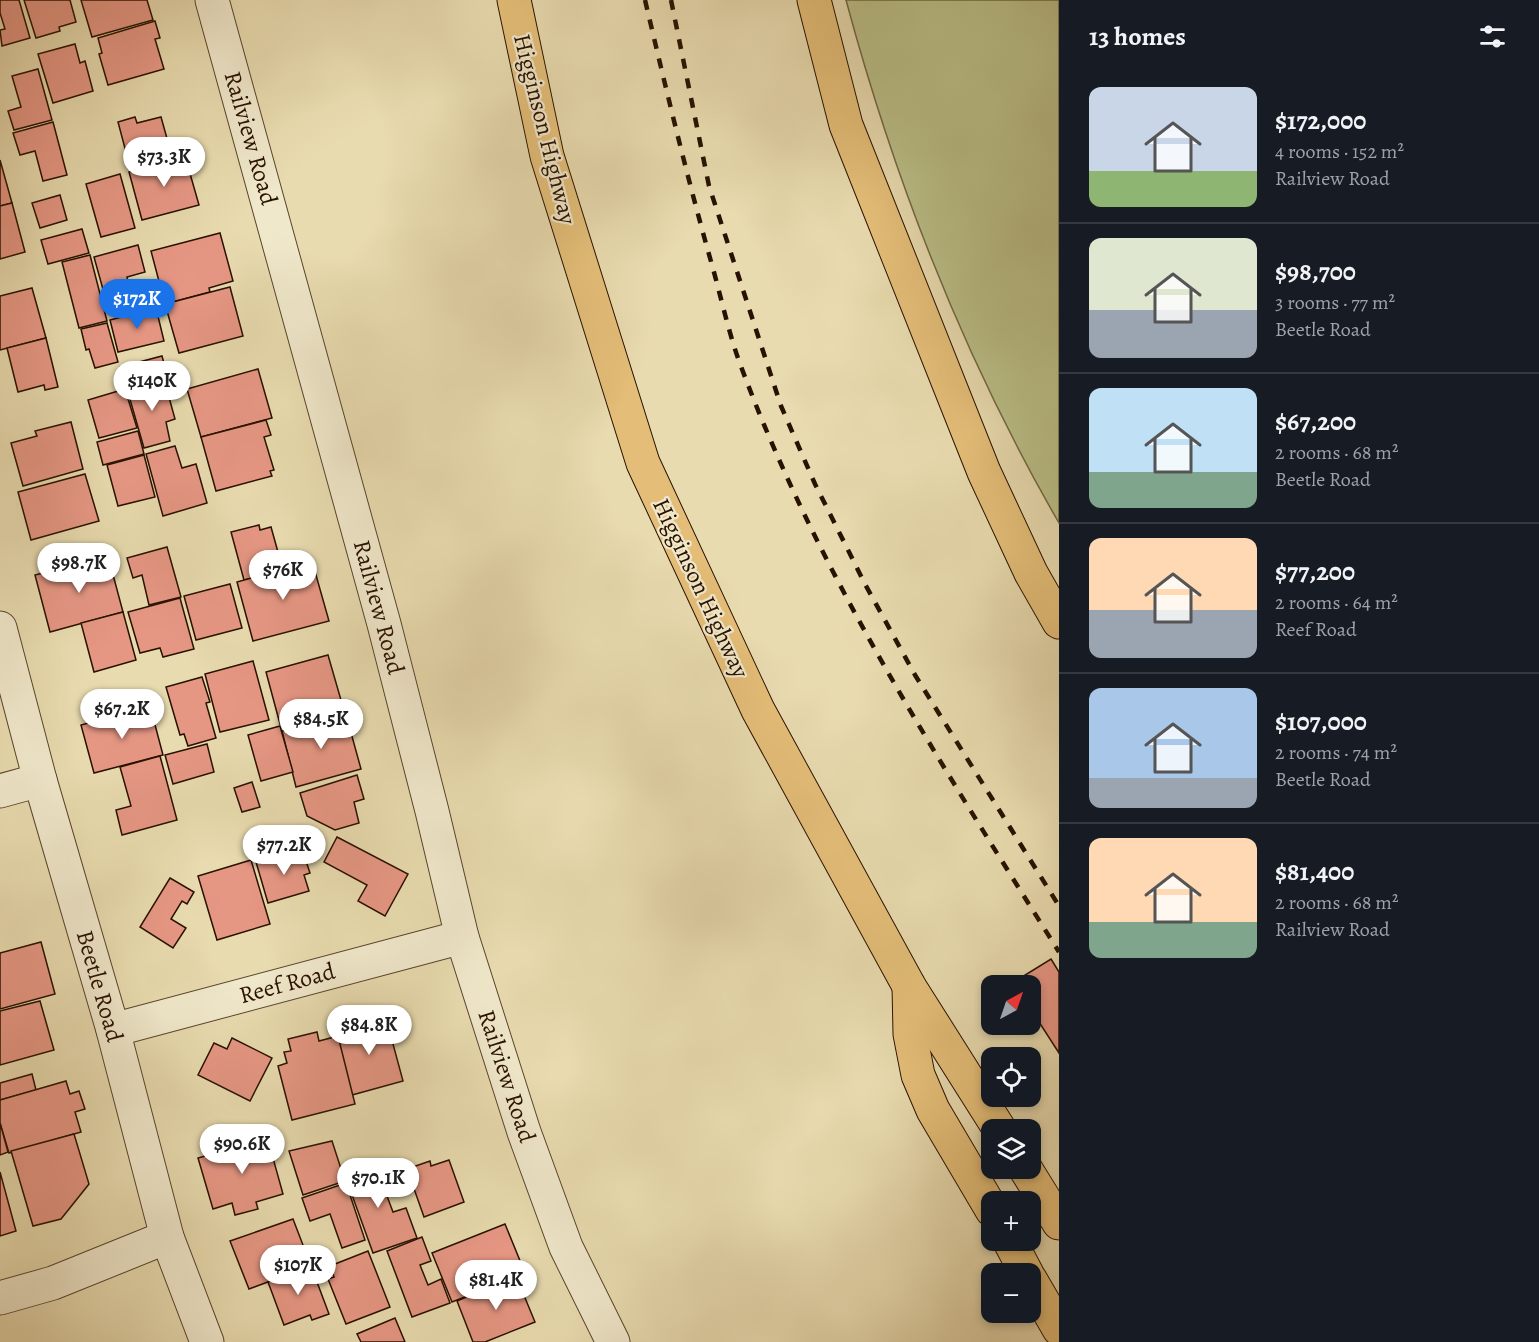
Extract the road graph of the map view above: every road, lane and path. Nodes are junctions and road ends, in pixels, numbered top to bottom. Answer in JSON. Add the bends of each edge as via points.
{"nodes":[{"id":1,"x":212,"y":0,"type":"edge"},
{"id":2,"x":514,"y":0,"type":"edge"},
{"id":3,"x":814,"y":0,"type":"edge"},
{"id":4,"x":1059,"y":622,"type":"edge"},
{"id":5,"x":0,"y":628,"type":"edge"},
{"id":6,"x":40,"y":780,"type":"junction"},
{"id":7,"x":0,"y":791,"type":"edge"},
{"id":8,"x":462,"y":937,"type":"junction"},
{"id":9,"x":909,"y":986,"type":"junction"},
{"id":10,"x":113,"y":1030,"type":"junction"},
{"id":11,"x":993,"y":1119,"type":"edge"},
{"id":12,"x":1032,"y":1179,"type":"edge"},
{"id":13,"x":981,"y":1191,"type":"edge"},
{"id":14,"x":1059,"y":1223,"type":"edge"},
{"id":15,"x":167,"y":1237,"type":"junction"},
{"id":16,"x":0,"y":1298,"type":"edge"},
{"id":17,"x":1041,"y":1298,"type":"edge"},
{"id":18,"x":1059,"y":1329,"type":"edge"},
{"id":19,"x":207,"y":1342,"type":"edge"},
{"id":20,"x":613,"y":1342,"type":"edge"}],
"edges":[{"from":1,"to":8,"type":"street","name":"Railview Road","via":[[381,612]]},
{"from":2,"to":9,"type":"highway","name":"Higginson Highway","via":[[548,156],[643,463],[758,710]]},
{"from":3,"to":4,"type":"highway","via":[[850,135],[984,472],[1031,573]]},
{"from":5,"to":6,"type":"street","name":"Beetle Road"},
{"from":6,"to":7,"type":"street"},
{"from":6,"to":10,"type":"street","name":"Beetle Road"},
{"from":8,"to":10,"type":"street","name":"Reef Road"},
{"from":8,"to":20,"type":"street","name":"Railview Road","via":[[524,1132],[566,1247]]},
{"from":9,"to":11,"type":"highway","name":"Higginson Highway"},
{"from":9,"to":13,"type":"highway","via":[[910,1034],[918,1075],[933,1110]]},
{"from":10,"to":15,"type":"street","name":"Beetle Road"},
{"from":12,"to":14,"type":"highway"},
{"from":15,"to":16,"type":"street","via":[[54,1283]]},
{"from":15,"to":19,"type":"street","name":"Beetle Road"},
{"from":17,"to":18,"type":"highway"}]}
